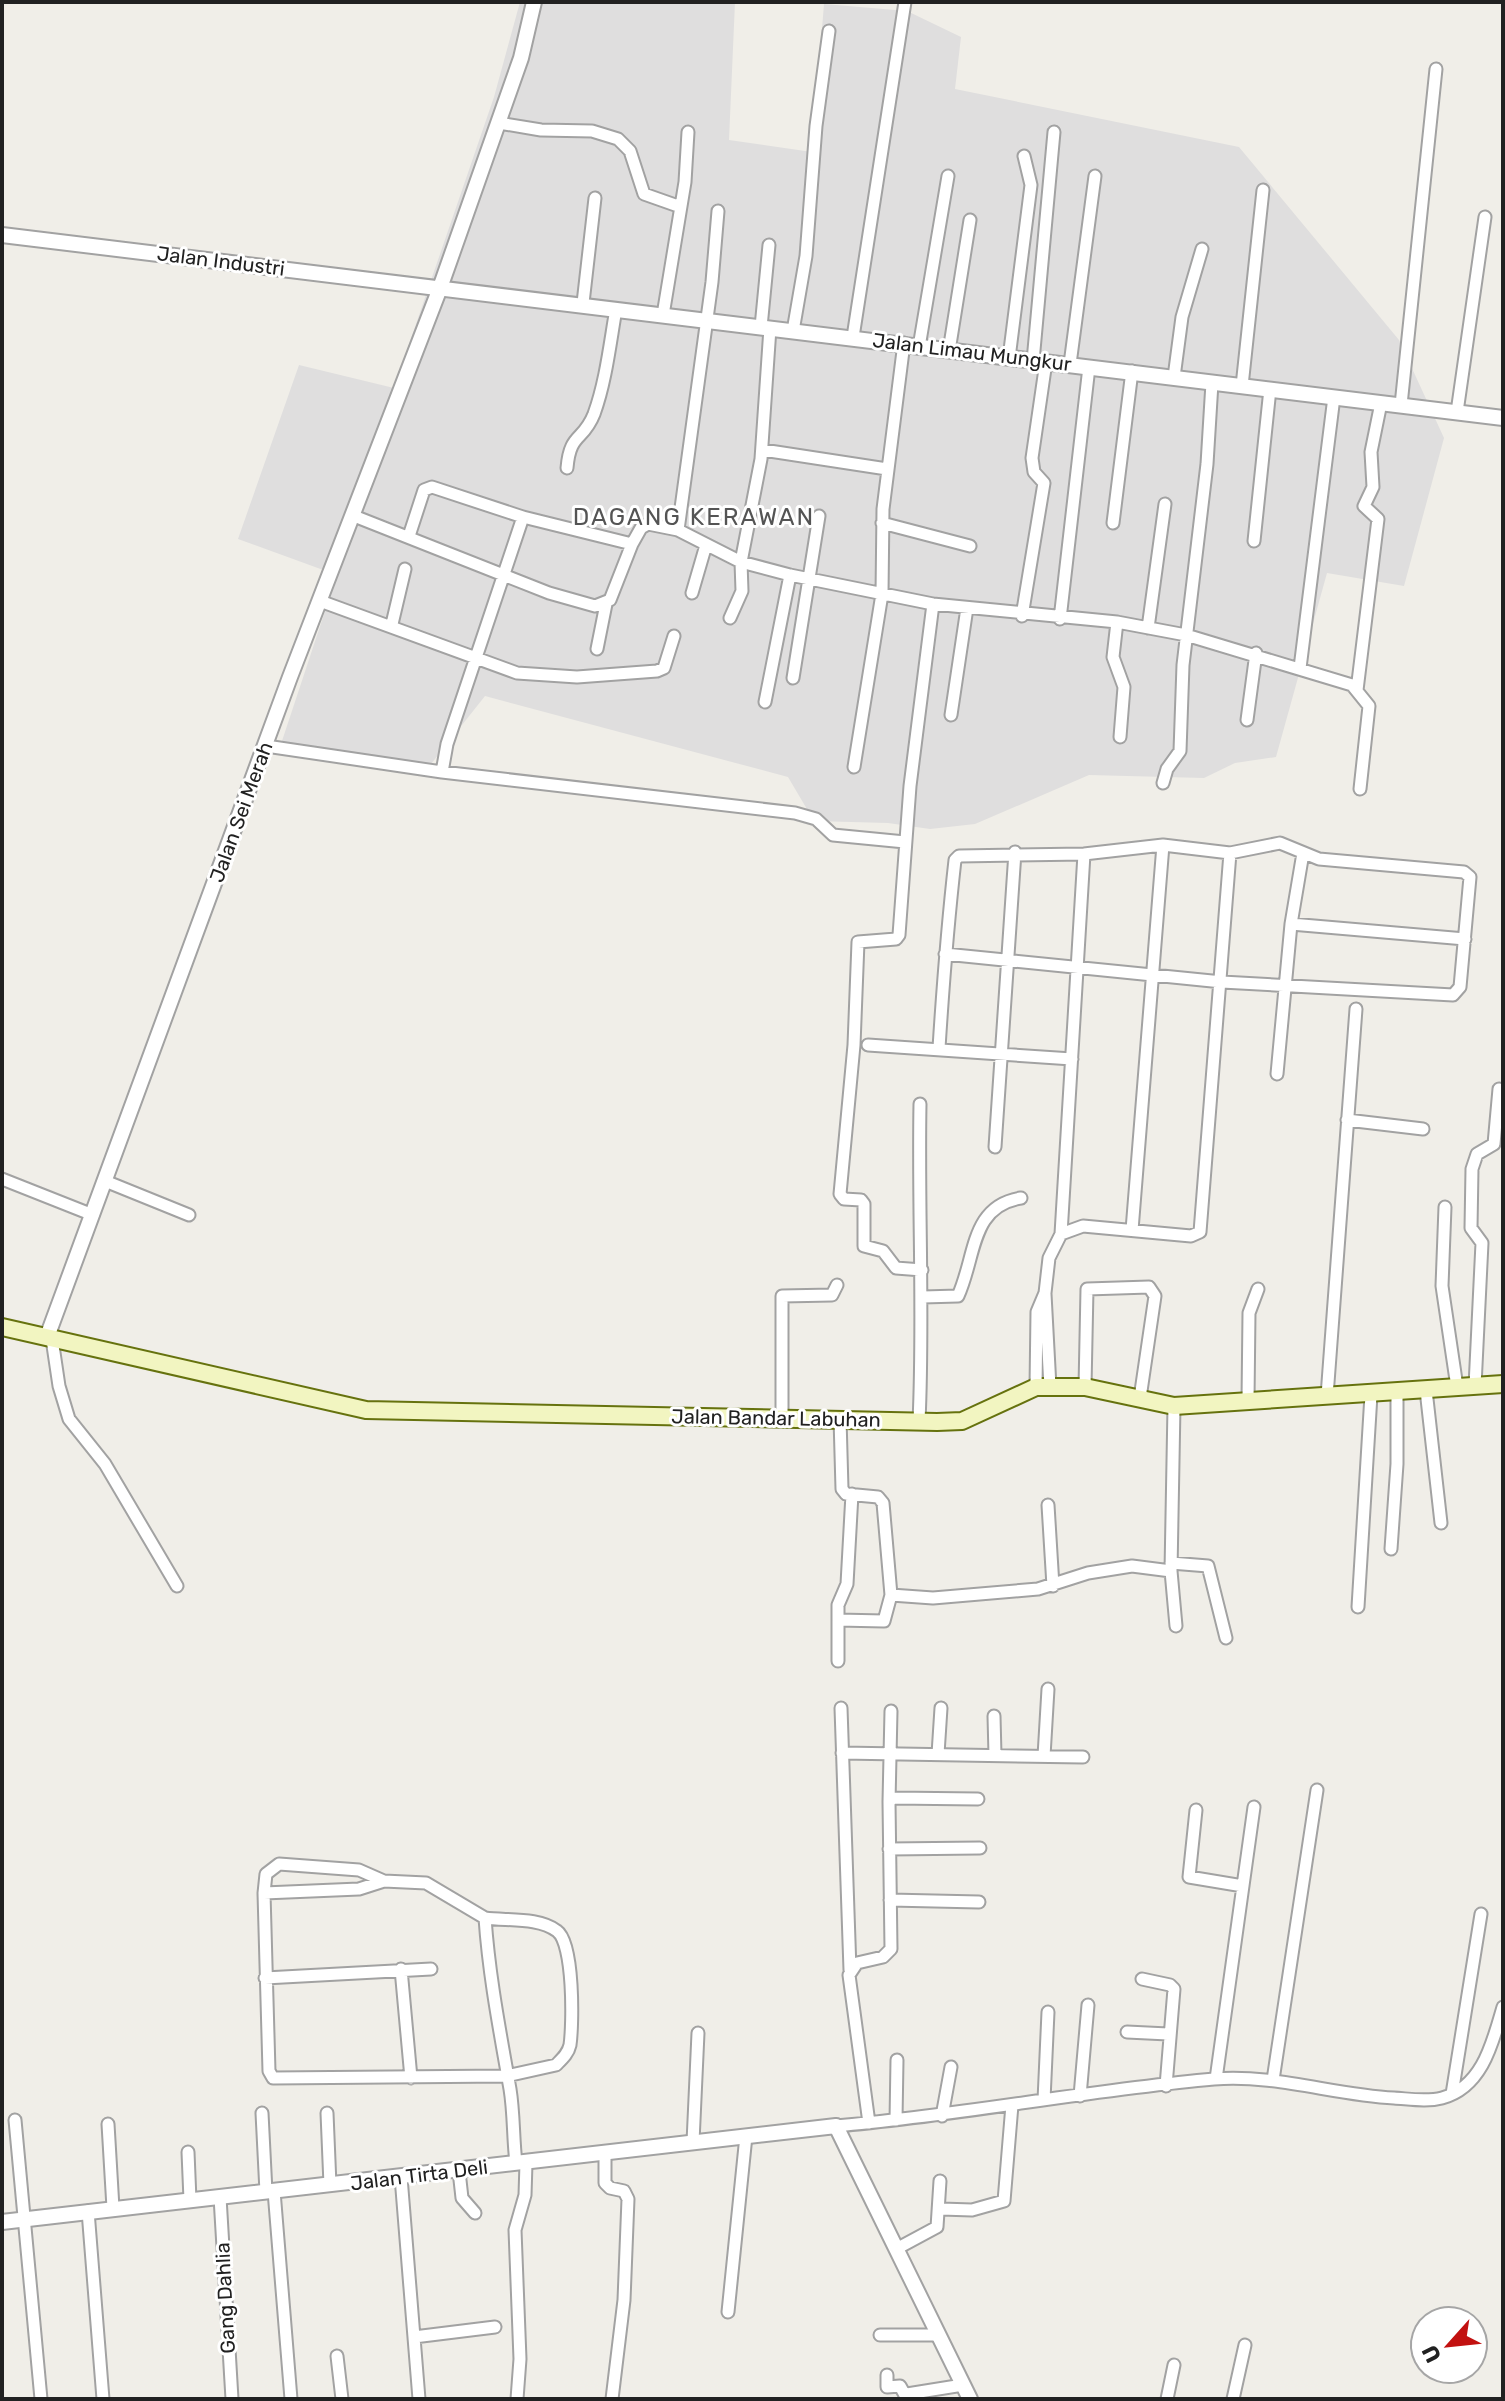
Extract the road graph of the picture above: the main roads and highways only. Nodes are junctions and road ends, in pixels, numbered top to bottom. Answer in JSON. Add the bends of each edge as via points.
{"nodes":[{"id":1,"x":2,"y":1327,"type":"edge"},
{"id":2,"x":1503,"y":1384,"type":"edge"}],
"edges":[{"from":1,"to":2,"type":"main road","name":"Jalan Bandar Labuhan","via":[[366,1410],[962,1421],[1043,1387],[1085,1387],[1174,1406]]}]}
